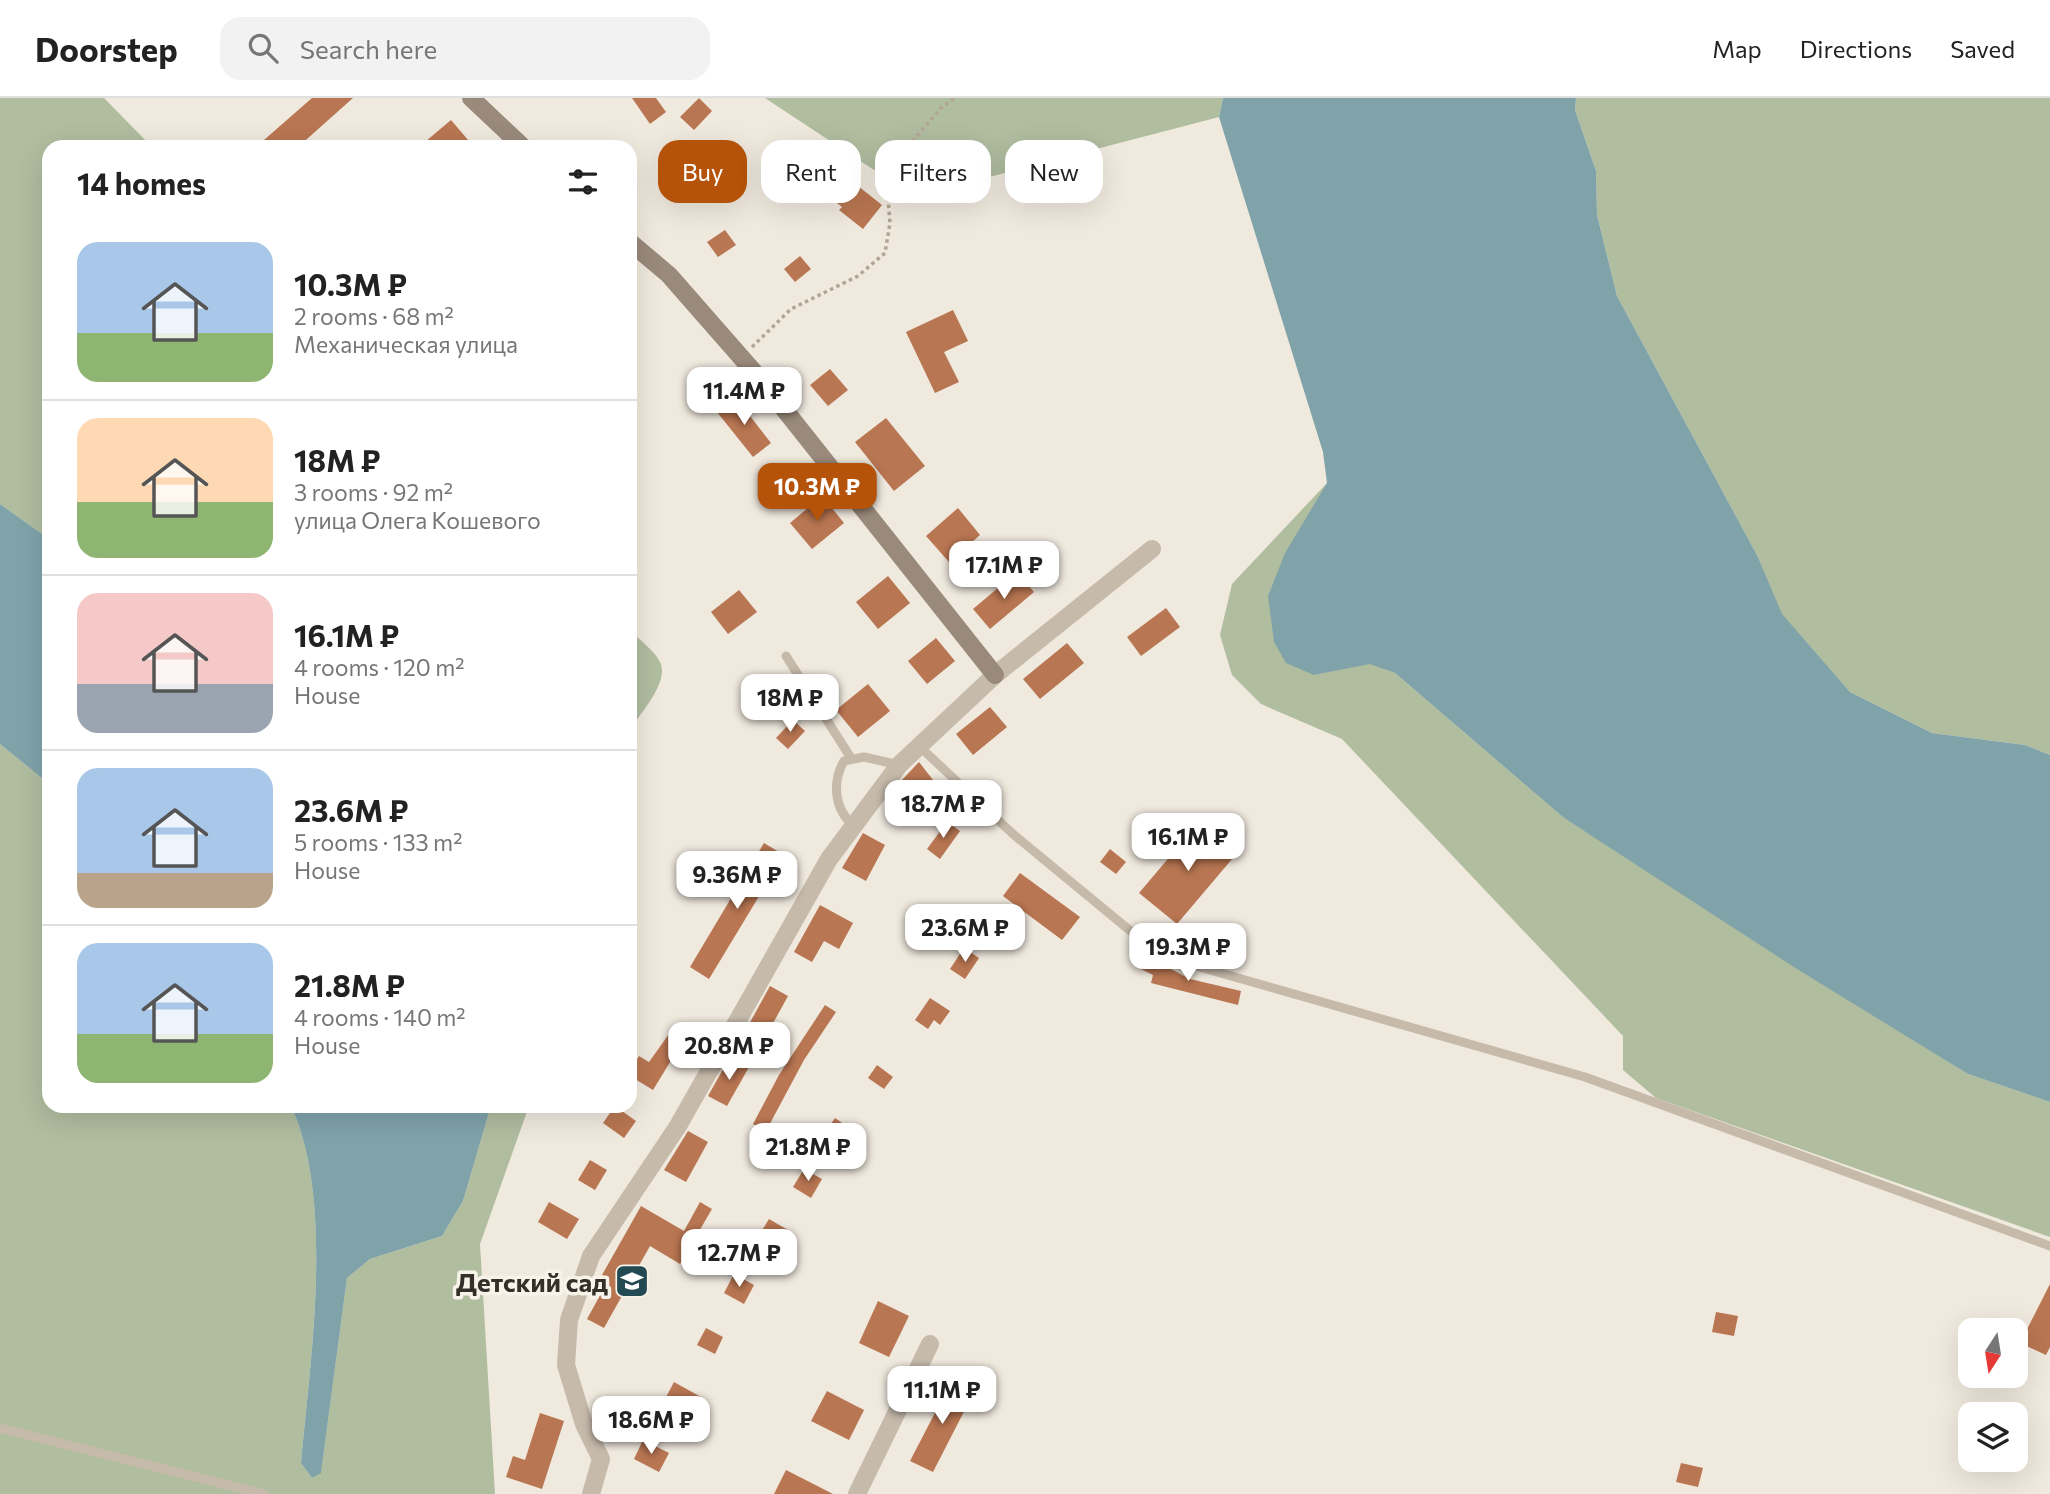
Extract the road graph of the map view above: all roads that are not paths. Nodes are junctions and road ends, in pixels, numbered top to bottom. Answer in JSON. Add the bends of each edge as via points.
{"nodes":[{"id":1,"x":471,"y":98,"type":"edge"},
{"id":2,"x":516,"y":140,"type":"edge"},
{"id":3,"x":637,"y":248,"type":"edge"},
{"id":4,"x":1153,"y":549,"type":"dead end"},
{"id":5,"x":786,"y":656,"type":"dead end"},
{"id":6,"x":995,"y":675,"type":"junction"},
{"id":7,"x":920,"y":747,"type":"junction"},
{"id":8,"x":851,"y":758,"type":"junction"},
{"id":9,"x":899,"y":765,"type":"junction"},
{"id":10,"x":853,"y":825,"type":"junction"},
{"id":11,"x":2050,"y":1246,"type":"edge"},
{"id":12,"x":930,"y":1344,"type":"dead end"},
{"id":13,"x":0,"y":1428,"type":"edge"},
{"id":14,"x":865,"y":1490,"type":"edge"},
{"id":15,"x":264,"y":1494,"type":"edge"},
{"id":16,"x":591,"y":1494,"type":"edge"}],
"edges":[{"from":1,"to":2,"type":"street"},
{"from":3,"to":6,"type":"street","via":[[669,275],[761,380]]},
{"from":4,"to":6,"type":"street"},
{"from":5,"to":8,"type":"lane"},
{"from":6,"to":7,"type":"street"},
{"from":7,"to":9,"type":"street"},
{"from":7,"to":11,"type":"lane","via":[[1013,834],[1139,937],[1196,966],[1585,1077]]},
{"from":8,"to":9,"type":"lane"},
{"from":8,"to":10,"type":"lane","via":[[844,761],[835,784],[842,816]]},
{"from":9,"to":10,"type":"street"},
{"from":10,"to":16,"type":"street","via":[[829,859],[678,1126],[591,1256],[569,1320],[566,1365],[584,1424],[601,1459]]},
{"from":12,"to":14,"type":"street"},
{"from":13,"to":15,"type":"lane"}]}
